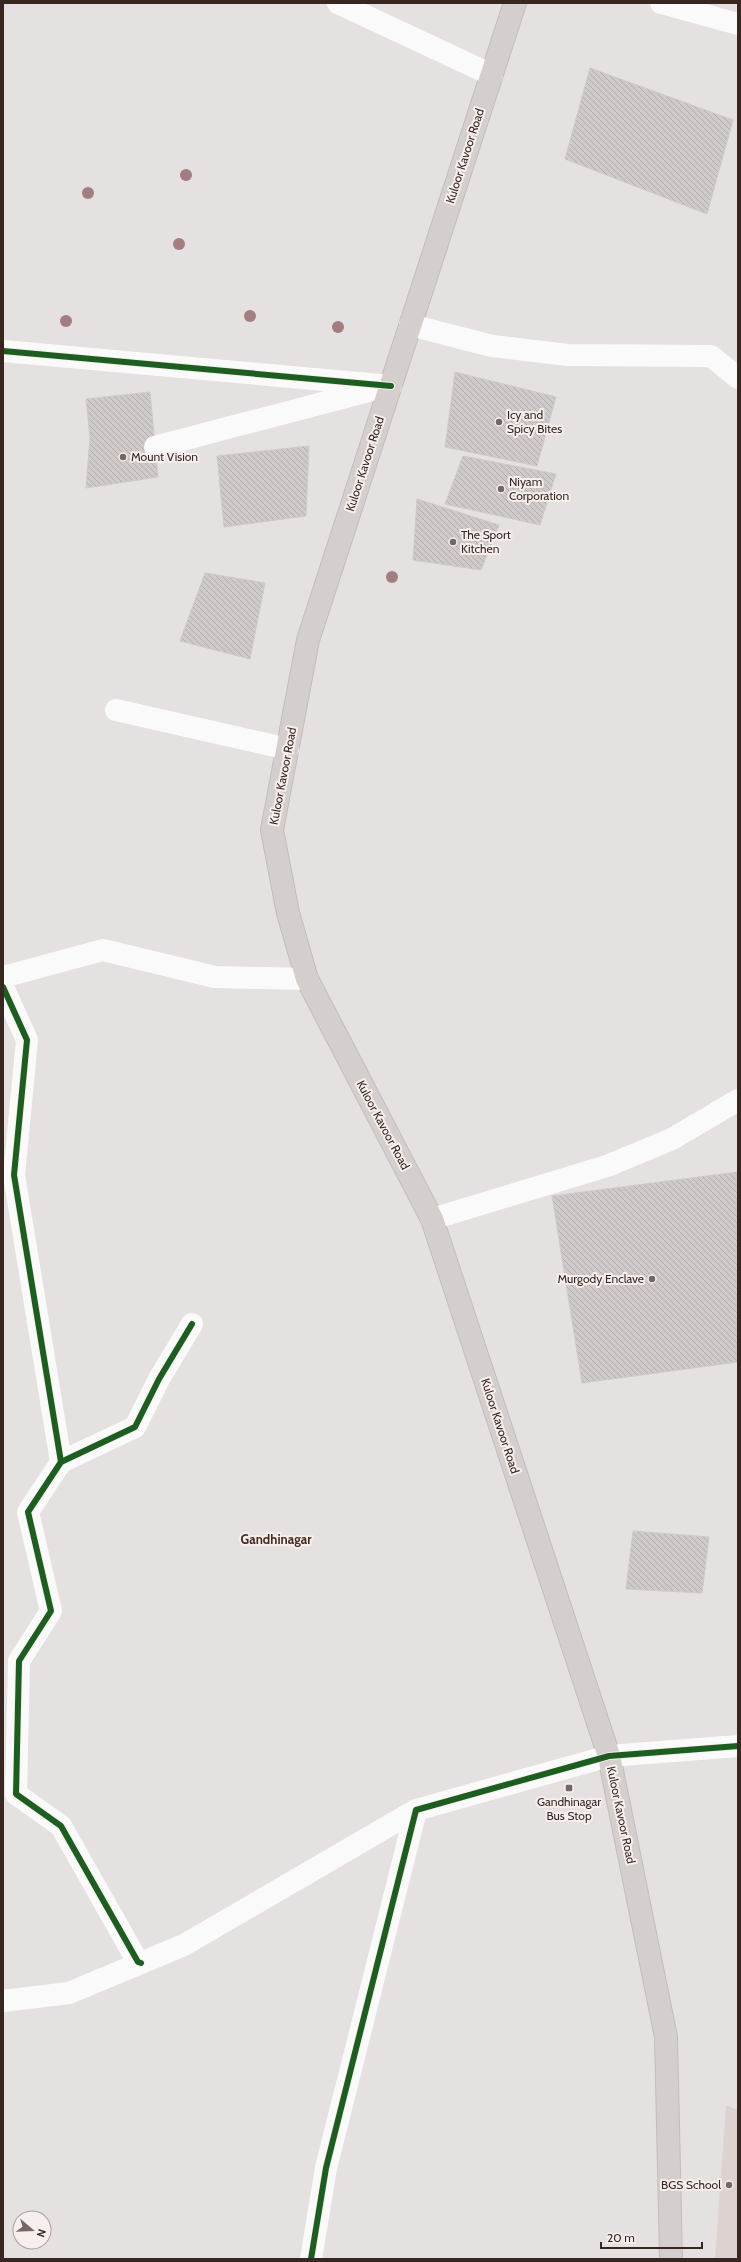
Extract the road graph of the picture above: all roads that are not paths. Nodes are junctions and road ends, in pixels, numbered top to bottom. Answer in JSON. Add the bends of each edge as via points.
{"nodes":[{"id":1,"x":338,"y":3,"type":"edge"},
{"id":2,"x":515,"y":3,"type":"edge"},
{"id":3,"x":661,"y":3,"type":"edge"},
{"id":4,"x":738,"y":24,"type":"edge"},
{"id":5,"x":492,"y":76,"type":"junction"},
{"id":6,"x":410,"y":325,"type":"junction"},
{"id":7,"x":3,"y":351,"type":"edge"},
{"id":8,"x":738,"y":378,"type":"edge"},
{"id":9,"x":391,"y":386,"type":"junction"},
{"id":10,"x":155,"y":447,"type":"dead end"},
{"id":11,"x":116,"y":710,"type":"dead end"},
{"id":12,"x":288,"y":749,"type":"junction"},
{"id":13,"x":3,"y":978,"type":"edge"},
{"id":14,"x":307,"y":979,"type":"junction"},
{"id":15,"x":3,"y":987,"type":"edge"},
{"id":16,"x":738,"y":1100,"type":"edge"},
{"id":17,"x":432,"y":1219,"type":"junction"},
{"id":18,"x":192,"y":1324,"type":"dead end"},
{"id":19,"x":61,"y":1462,"type":"junction"},
{"id":20,"x":738,"y":1746,"type":"edge"},
{"id":21,"x":609,"y":1756,"type":"junction"},
{"id":22,"x":416,"y":1810,"type":"junction"},
{"id":23,"x":141,"y":1963,"type":"junction"},
{"id":24,"x":3,"y":2001,"type":"edge"},
{"id":25,"x":311,"y":2259,"type":"edge"},
{"id":26,"x":671,"y":2259,"type":"edge"}],
"edges":[{"from":1,"to":5,"type":"street"},
{"from":2,"to":5,"type":"main road","name":"Kuloor Kavoor Road"},
{"from":3,"to":4,"type":"street"},
{"from":5,"to":6,"type":"main road","name":"Kuloor Kavoor Road"},
{"from":6,"to":8,"type":"street","via":[[492,346],[568,355],[711,356]]},
{"from":6,"to":9,"type":"main road","name":"Kuloor Kavoor Road"},
{"from":7,"to":9,"type":"street"},
{"from":9,"to":10,"type":"street"},
{"from":9,"to":12,"type":"main road","name":"Kuloor Kavoor Road","via":[[308,640]]},
{"from":11,"to":12,"type":"street"},
{"from":12,"to":14,"type":"main road","name":"Kuloor Kavoor Road","via":[[272,830],[288,913]]},
{"from":13,"to":14,"type":"street","via":[[103,950],[215,976]]},
{"from":14,"to":17,"type":"main road","name":"Kuloor Kavoor Road"},
{"from":15,"to":19,"type":"street","via":[[27,1040],[14,1175]]},
{"from":16,"to":17,"type":"street","via":[[672,1139],[607,1166]]},
{"from":17,"to":21,"type":"main road","name":"Kuloor Kavoor Road"},
{"from":18,"to":19,"type":"street","via":[[159,1379],[135,1427]]},
{"from":19,"to":23,"type":"street","via":[[28,1512],[51,1611],[19,1661],[16,1794],[61,1826],[138,1962]]},
{"from":20,"to":21,"type":"street"},
{"from":21,"to":22,"type":"street"},
{"from":21,"to":26,"type":"main road","name":"Kuloor Kavoor Road","via":[[666,2037]]},
{"from":22,"to":23,"type":"street","via":[[184,1945]]},
{"from":22,"to":25,"type":"street","via":[[326,2168]]},
{"from":23,"to":24,"type":"street","via":[[69,1993]]}]}
